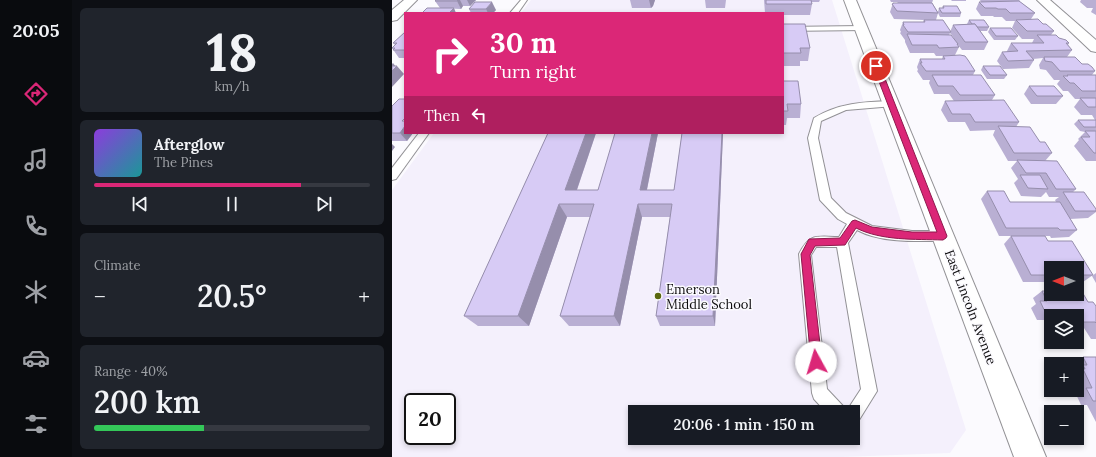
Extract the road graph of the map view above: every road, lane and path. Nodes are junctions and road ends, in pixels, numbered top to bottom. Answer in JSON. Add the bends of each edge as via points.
{"nodes":[{"id":1,"x":411,"y":0,"type":"edge"},
{"id":2,"x":524,"y":0,"type":"edge"},
{"id":3,"x":850,"y":0,"type":"edge"},
{"id":4,"x":1043,"y":0,"type":"edge"},
{"id":5,"x":515,"y":12,"type":"edge"},
{"id":6,"x":394,"y":13,"type":"edge"},
{"id":7,"x":862,"y":28,"type":"junction"},
{"id":8,"x":784,"y":29,"type":"edge"},
{"id":9,"x":1096,"y":48,"type":"edge"},
{"id":10,"x":891,"y":104,"type":"junction"},
{"id":11,"x":423,"y":134,"type":"edge"},
{"id":12,"x":392,"y":176,"type":"edge"},
{"id":13,"x":855,"y":223,"type":"junction"},
{"id":14,"x":943,"y":236,"type":"junction"},
{"id":15,"x":842,"y":242,"type":"junction"},
{"id":16,"x":831,"y":405,"type":"edge"},
{"id":17,"x":859,"y":405,"type":"edge"},
{"id":18,"x":1030,"y":457,"type":"edge"}],
"edges":[{"from":1,"to":6,"type":"street"},
{"from":2,"to":5,"type":"lane"},
{"from":3,"to":7,"type":"street","name":"East Lincoln Avenue"},
{"from":4,"to":9,"type":"street"},
{"from":7,"to":8,"type":"lane"},
{"from":7,"to":10,"type":"street","name":"East Lincoln Avenue"},
{"from":10,"to":13,"type":"lane","via":[[851,105],[831,111],[817,120],[813,138],[826,200],[842,216]]},
{"from":10,"to":14,"type":"street","name":"East Lincoln Avenue"},
{"from":11,"to":12,"type":"lane"},
{"from":13,"to":14,"type":"lane","via":[[870,231],[912,236]]},
{"from":13,"to":15,"type":"lane"},
{"from":14,"to":18,"type":"street","name":"East Lincoln Avenue"},
{"from":15,"to":16,"type":"lane","via":[[813,242],[806,254],[820,393]]},
{"from":15,"to":17,"type":"lane","via":[[869,391]]}]}
